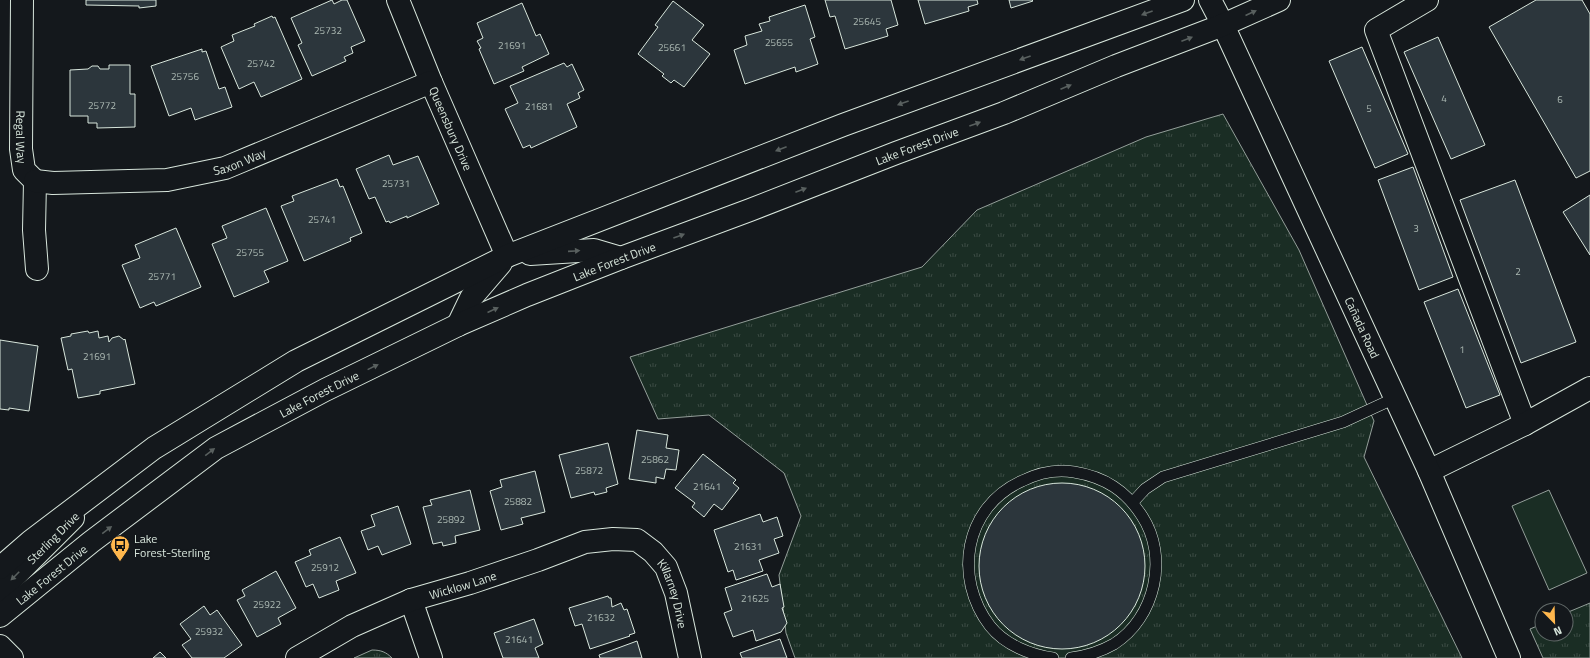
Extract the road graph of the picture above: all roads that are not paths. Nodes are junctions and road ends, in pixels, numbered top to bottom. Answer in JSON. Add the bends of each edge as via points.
{"nodes":[{"id":1,"x":22,"y":0,"type":"edge"},
{"id":2,"x":398,"y":0,"type":"edge"},
{"id":3,"x":1183,"y":0,"type":"edge"},
{"id":4,"x":1210,"y":0,"type":"edge"},
{"id":5,"x":1279,"y":0,"type":"edge"},
{"id":6,"x":1427,"y":0,"type":"edge"},
{"id":7,"x":1223,"y":25,"type":"junction"},
{"id":8,"x":430,"y":82,"type":"junction"},
{"id":9,"x":35,"y":181,"type":"junction"},
{"id":10,"x":507,"y":256,"type":"junction"},
{"id":11,"x":621,"y":258,"type":"junction"},
{"id":12,"x":37,"y":269,"type":"dead end"},
{"id":13,"x":458,"y":325,"type":"junction"},
{"id":14,"x":1590,"y":388,"type":"edge"},
{"id":15,"x":1395,"y":398,"type":"junction"},
{"id":16,"x":1524,"y":424,"type":"junction"},
{"id":17,"x":1429,"y":471,"type":"junction"},
{"id":18,"x":112,"y":480,"type":"junction"},
{"id":19,"x":1133,"y":502,"type":"junction"},
{"id":20,"x":637,"y":540,"type":"joint"},
{"id":21,"x":0,"y":568,"type":"edge"},
{"id":22,"x":0,"y":599,"type":"edge"},
{"id":23,"x":411,"y":600,"type":"junction"},
{"id":24,"x":0,"y":616,"type":"edge"},
{"id":25,"x":0,"y":646,"type":"edge"},
{"id":26,"x":12,"y":658,"type":"edge"},
{"id":27,"x":297,"y":658,"type":"edge"},
{"id":28,"x":431,"y":658,"type":"edge"},
{"id":29,"x":690,"y":658,"type":"edge"},
{"id":30,"x":1053,"y":658,"type":"edge"},
{"id":31,"x":1071,"y":658,"type":"edge"},
{"id":32,"x":1509,"y":658,"type":"edge"}],
"edges":[{"from":1,"to":9,"type":"street","name":"Regal Way","via":[[21,149],[24,170]]},
{"from":2,"to":8,"type":"street","name":"Queensbury Drive"},
{"from":3,"to":10,"type":"street","one_way":true,"via":[[851,122]]},
{"from":4,"to":7,"type":"street","name":"Cañada Road"},
{"from":7,"to":5,"type":"street","name":"Lake Forest Drive","one_way":true},
{"from":6,"to":16,"type":"street","via":[[1376,30]]},
{"from":11,"to":7,"type":"street","name":"Lake Forest Drive","one_way":true,"via":[[1004,113]]},
{"from":7,"to":15,"type":"street","name":"Cañada Road"},
{"from":8,"to":9,"type":"street","name":"Saxon Way","via":[[225,168],[167,180],[53,183]]},
{"from":8,"to":10,"type":"street","name":"Queensbury Drive"},
{"from":9,"to":12,"type":"street","name":"Regal Way","via":[[34,230]]},
{"from":10,"to":11,"type":"street","one_way":true,"via":[[594,250]]},
{"from":10,"to":13,"type":"street","via":[[471,298]]},
{"from":10,"to":18,"type":"street","via":[[296,361],[154,448]]},
{"from":13,"to":11,"type":"street","name":"Lake Forest Drive","one_way":true},
{"from":24,"to":13,"type":"street","name":"Lake Forest Drive","one_way":true,"via":[[216,448],[325,390]]},
{"from":14,"to":16,"type":"street"},
{"from":15,"to":17,"type":"street","name":"Cañada Road"},
{"from":15,"to":19,"type":"lane","via":[[1343,422],[1163,478],[1145,489]]},
{"from":16,"to":17,"type":"street"},
{"from":17,"to":32,"type":"street","name":"Cañada Road"},
{"from":18,"to":21,"type":"street","via":[[31,541]]},
{"from":18,"to":22,"type":"street","name":"Sterling Drive","one_way":true,"via":[[6,585]]},
{"from":19,"to":30,"type":"lane","via":[[1113,485],[1088,474],[1061,470],[1035,475],[1010,486],[990,504],[976,527],[968,552],[969,579],[977,605],[991,628],[1012,645],[1036,656]]},
{"from":19,"to":31,"type":"lane","via":[[1148,525],[1156,550],[1156,577],[1149,603],[1134,626],[1114,644],[1090,655]]},
{"from":20,"to":23,"type":"street","name":"Wicklow Lane","via":[[585,542],[538,560]]},
{"from":20,"to":29,"type":"street","name":"Killarney Drive","via":[[653,552],[666,567],[676,593]]},
{"from":23,"to":27,"type":"street","name":"Wicklow Lane","via":[[352,626]]},
{"from":23,"to":28,"type":"street"},
{"from":25,"to":26,"type":"street"}]}
